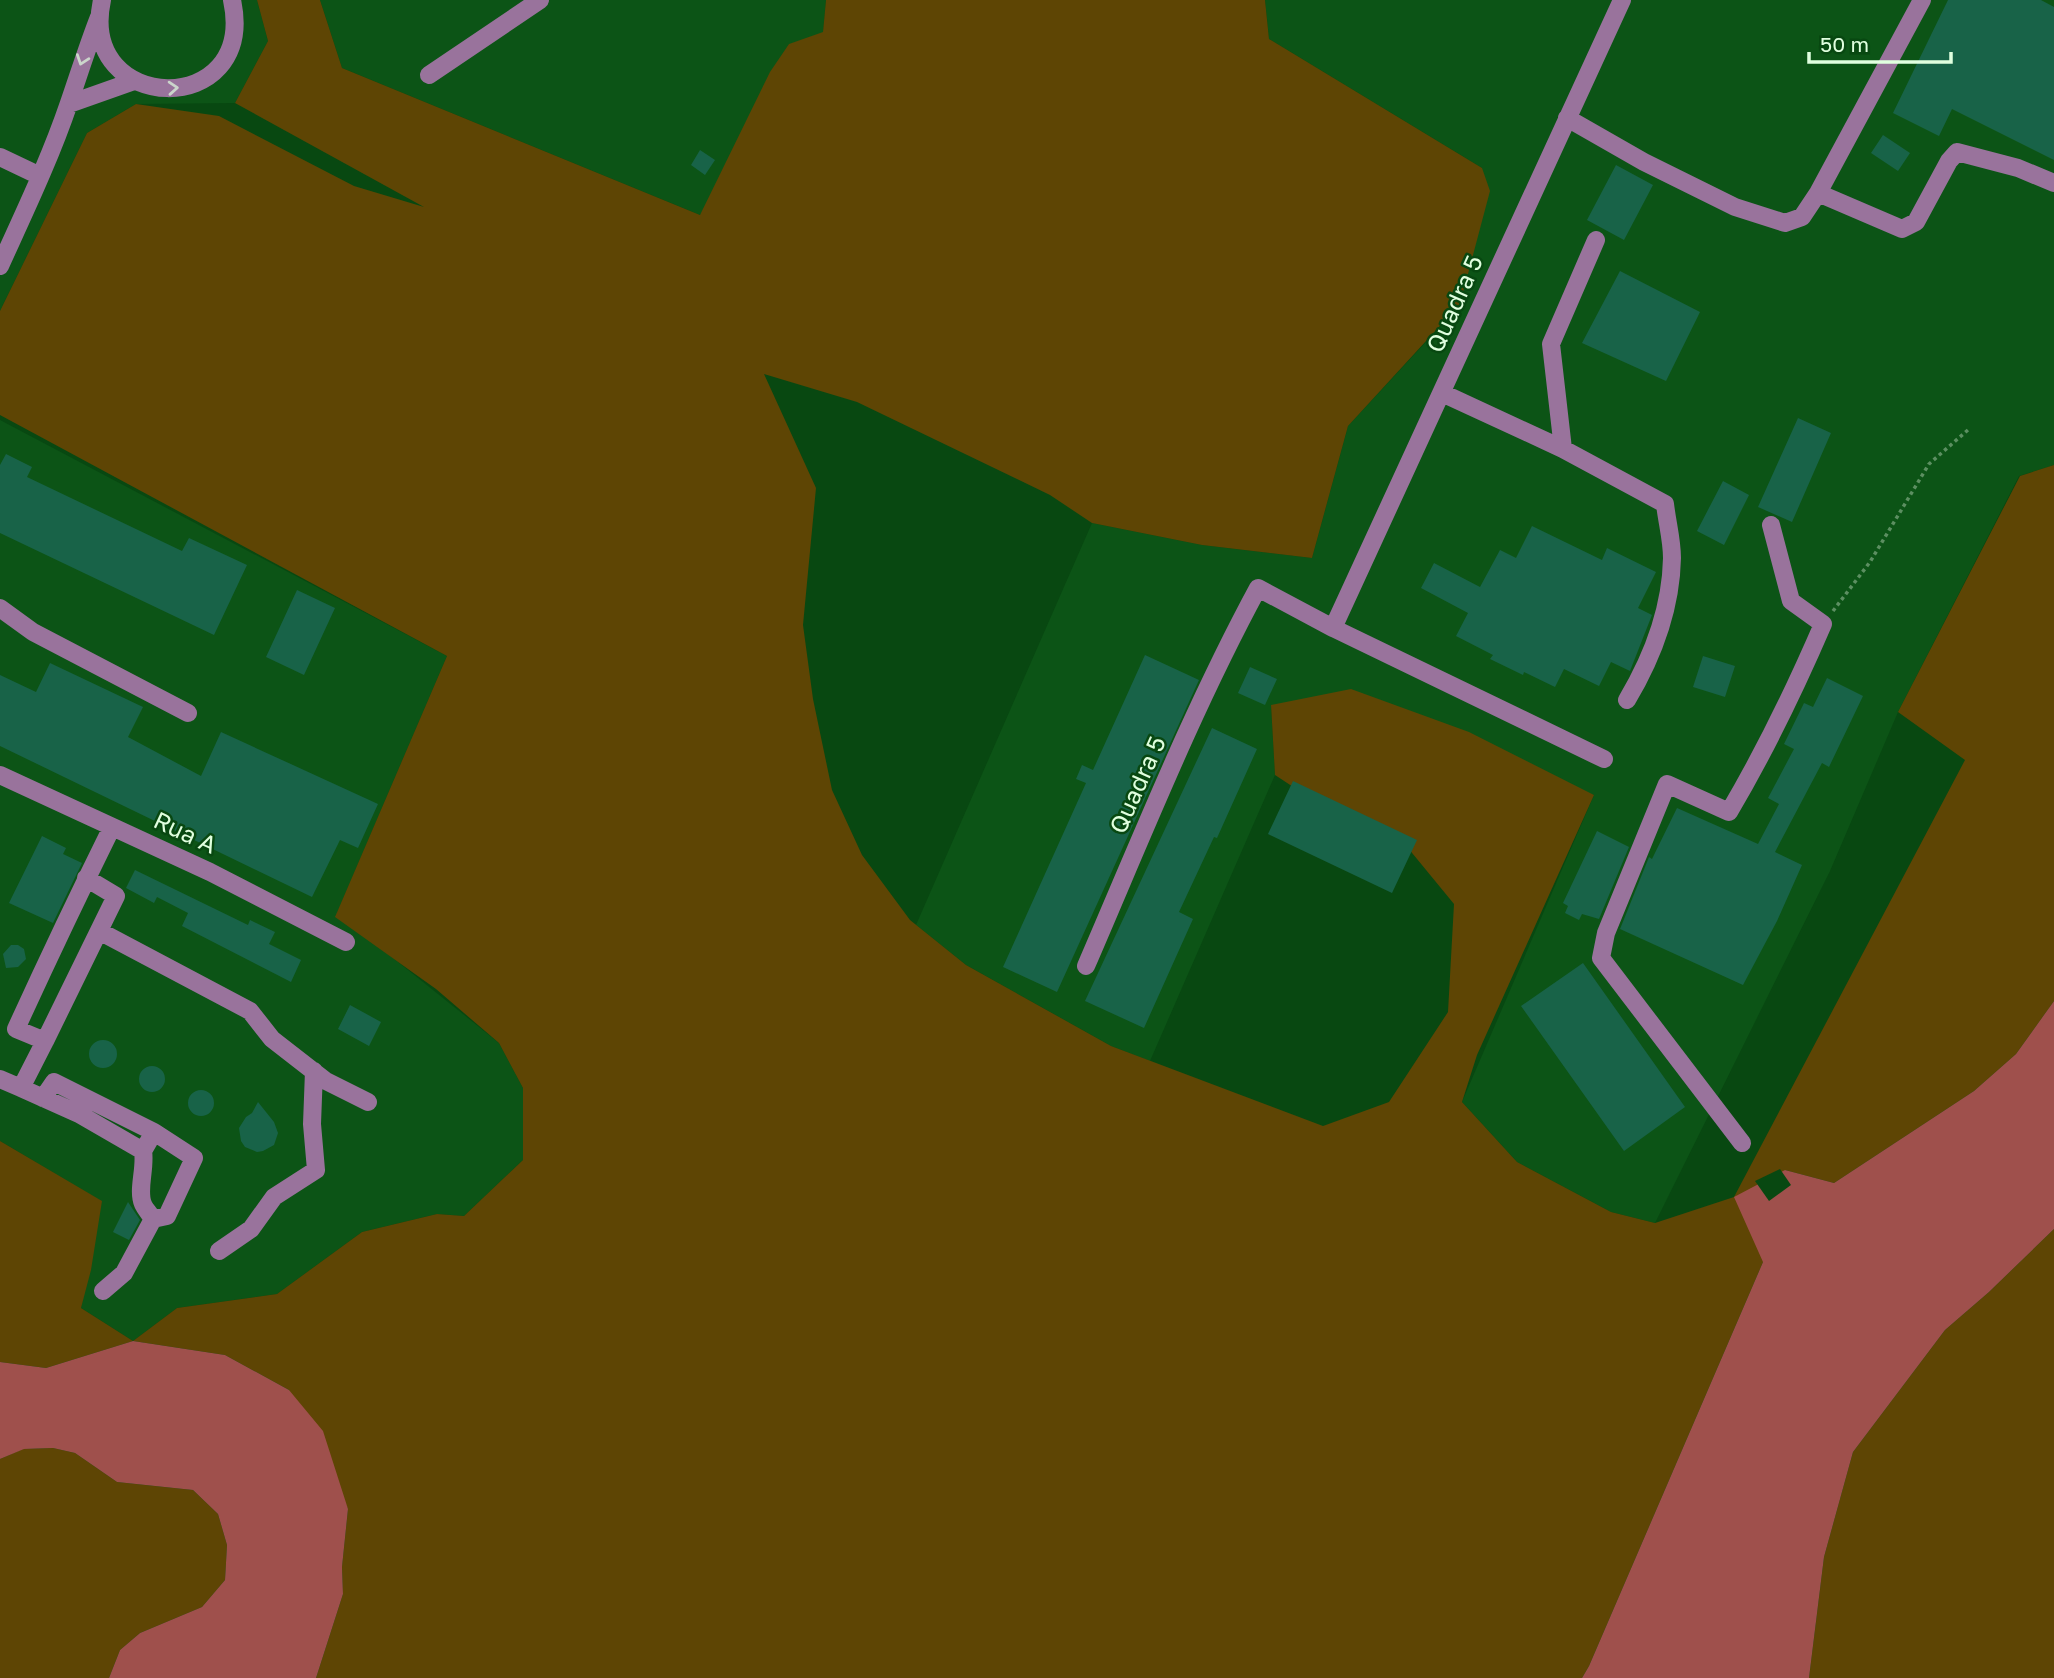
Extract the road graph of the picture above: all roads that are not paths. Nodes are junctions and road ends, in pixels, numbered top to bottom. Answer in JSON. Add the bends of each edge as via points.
{"nodes":[{"id":1,"x":232,"y":0,"type":"edge"},
{"id":2,"x":540,"y":0,"type":"edge"},
{"id":3,"x":1622,"y":0,"type":"edge"},
{"id":4,"x":1922,"y":0,"type":"edge"},
{"id":5,"x":101,"y":8,"type":"edge"},
{"id":6,"x":429,"y":75,"type":"dead end"},
{"id":7,"x":134,"y":81,"type":"junction"},
{"id":8,"x":69,"y":104,"type":"junction"},
{"id":9,"x":1567,"y":118,"type":"junction"},
{"id":10,"x":0,"y":157,"type":"edge"},
{"id":11,"x":40,"y":176,"type":"junction"},
{"id":12,"x":2054,"y":183,"type":"edge"},
{"id":13,"x":1818,"y":193,"type":"junction"},
{"id":14,"x":1596,"y":240,"type":"dead end"},
{"id":15,"x":0,"y":266,"type":"edge"},
{"id":16,"x":1442,"y":393,"type":"junction"},
{"id":17,"x":1563,"y":449,"type":"junction"},
{"id":18,"x":1771,"y":525,"type":"dead end"},
{"id":19,"x":0,"y":608,"type":"edge"},
{"id":20,"x":1333,"y":628,"type":"junction"},
{"id":21,"x":1627,"y":700,"type":"dead end"},
{"id":22,"x":188,"y":713,"type":"dead end"},
{"id":23,"x":1604,"y":759,"type":"dead end"},
{"id":24,"x":0,"y":775,"type":"edge"},
{"id":25,"x":112,"y":827,"type":"junction"},
{"id":26,"x":86,"y":878,"type":"junction"},
{"id":27,"x":99,"y":931,"type":"junction"},
{"id":28,"x":346,"y":942,"type":"dead end"},
{"id":29,"x":1086,"y":966,"type":"dead end"},
{"id":30,"x":46,"y":1041,"type":"junction"},
{"id":31,"x":314,"y":1071,"type":"junction"},
{"id":32,"x":0,"y":1079,"type":"edge"},
{"id":33,"x":21,"y":1088,"type":"junction"},
{"id":34,"x":43,"y":1098,"type":"junction"},
{"id":35,"x":368,"y":1102,"type":"dead end"},
{"id":36,"x":154,"y":1132,"type":"junction"},
{"id":37,"x":1742,"y":1143,"type":"dead end"},
{"id":38,"x":143,"y":1151,"type":"junction"},
{"id":39,"x":153,"y":1219,"type":"junction"},
{"id":40,"x":219,"y":1251,"type":"dead end"},
{"id":41,"x":103,"y":1291,"type":"dead end"}],
"edges":[{"from":7,"to":1,"type":"street","one_way":true,"via":[[157,89],[181,89],[204,80],[222,64],[233,43],[236,19]]},
{"from":2,"to":6,"type":"street"},
{"from":3,"to":9,"type":"street","name":"Quadra 5"},
{"from":4,"to":13,"type":"street"},
{"from":5,"to":7,"type":"street","via":[[102,42],[115,65]]},
{"from":5,"to":8,"type":"street","one_way":true},
{"from":7,"to":8,"type":"street"},
{"from":8,"to":11,"type":"street"},
{"from":9,"to":13,"type":"street","via":[[1735,207],[1785,223],[1802,217]]},
{"from":9,"to":16,"type":"street","name":"Quadra 5"},
{"from":10,"to":11,"type":"street"},
{"from":11,"to":15,"type":"street"},
{"from":12,"to":13,"type":"street","via":[[1957,152],[1916,222],[1902,229]]},
{"from":14,"to":17,"type":"street","via":[[1550,344]]},
{"from":16,"to":17,"type":"street"},
{"from":16,"to":20,"type":"street","name":"Quadra 5"},
{"from":17,"to":21,"type":"street","via":[[1665,504],[1672,557],[1666,610],[1643,673]]},
{"from":18,"to":37,"type":"street","via":[[1791,601],[1824,624],[1762,756],[1728,812],[1667,785],[1606,933],[1601,958]]},
{"from":19,"to":22,"type":"street","via":[[33,632]]},
{"from":20,"to":23,"type":"street","name":"Quadra 5"},
{"from":20,"to":29,"type":"street","name":"Quadra 5","via":[[1258,588],[1227,645]]},
{"from":24,"to":25,"type":"street","name":"Rua A"},
{"from":25,"to":26,"type":"street"},
{"from":25,"to":28,"type":"street","name":"Rua A"},
{"from":26,"to":27,"type":"street","via":[[116,896]]},
{"from":26,"to":30,"type":"street","via":[[16,1029]]},
{"from":27,"to":30,"type":"street"},
{"from":27,"to":31,"type":"street","via":[[250,1011],[272,1039]]},
{"from":30,"to":33,"type":"street"},
{"from":31,"to":35,"type":"street"},
{"from":31,"to":40,"type":"street","via":[[316,1170],[274,1197],[251,1228]]},
{"from":32,"to":33,"type":"street"},
{"from":33,"to":34,"type":"street"},
{"from":34,"to":36,"type":"street","via":[[54,1082]]},
{"from":34,"to":38,"type":"street"},
{"from":36,"to":38,"type":"street"},
{"from":36,"to":39,"type":"street","via":[[194,1158],[167,1216]]},
{"from":38,"to":39,"type":"street","via":[[142,1203]]},
{"from":39,"to":41,"type":"street","via":[[124,1273]]}]}
